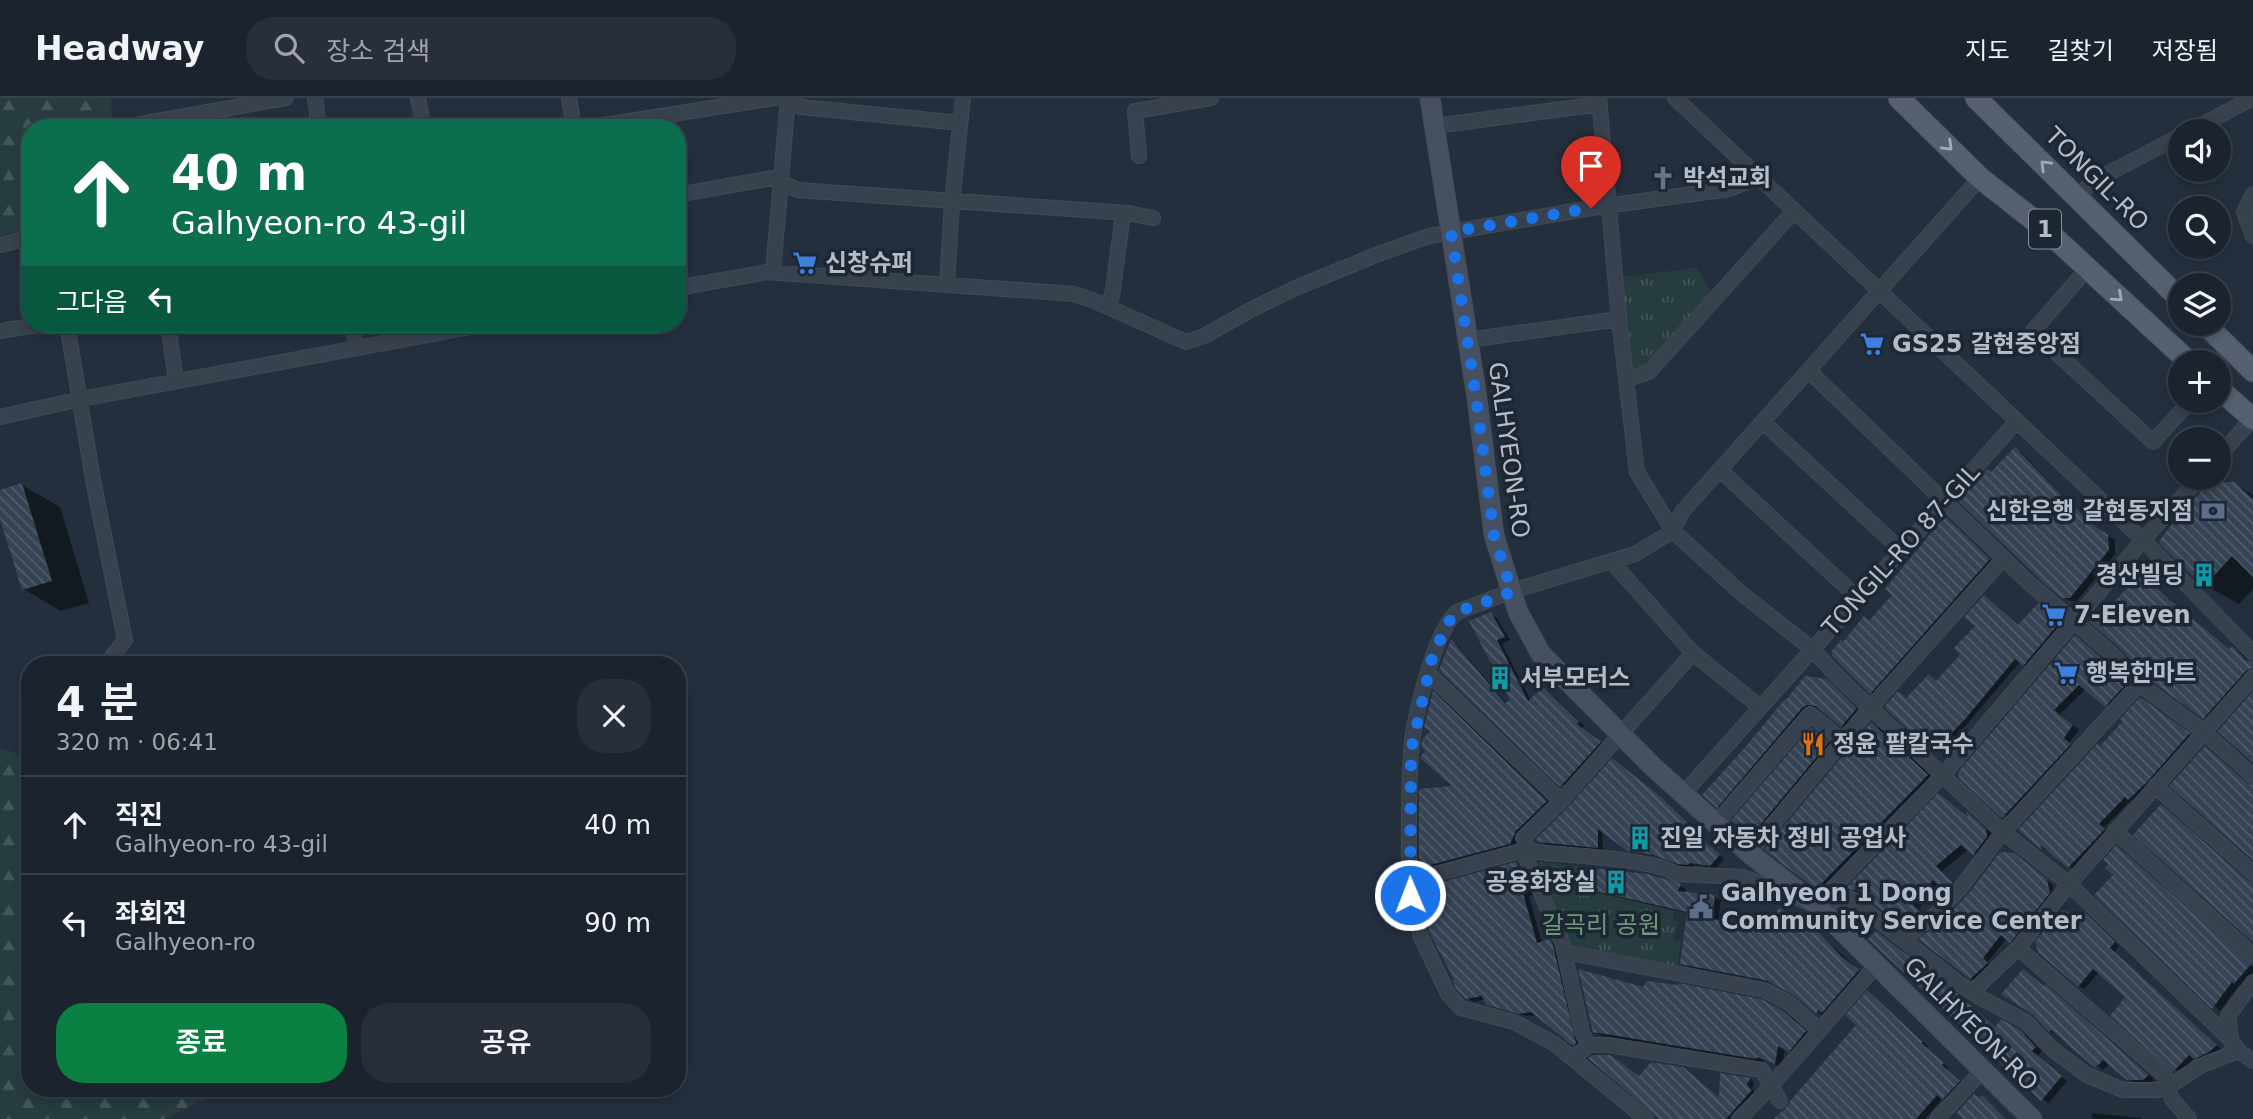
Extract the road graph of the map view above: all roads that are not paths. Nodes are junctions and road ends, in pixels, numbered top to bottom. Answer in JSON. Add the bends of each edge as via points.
{"nodes":[{"id":1,"x":286,"y":98,"type":"edge"},
{"id":2,"x":315,"y":98,"type":"edge"},
{"id":3,"x":418,"y":98,"type":"edge"},
{"id":4,"x":569,"y":98,"type":"edge"},
{"id":5,"x":963,"y":98,"type":"edge"},
{"id":6,"x":1211,"y":98,"type":"edge"},
{"id":7,"x":1430,"y":98,"type":"edge"},
{"id":8,"x":1675,"y":98,"type":"edge"},
{"id":9,"x":1899,"y":98,"type":"edge"},
{"id":10,"x":1976,"y":98,"type":"edge"},
{"id":11,"x":2253,"y":98,"type":"edge"},
{"id":12,"x":783,"y":99,"type":"edge"},
{"id":13,"x":1600,"y":101,"type":"edge"},
{"id":14,"x":176,"y":119,"type":"edge"},
{"id":15,"x":318,"y":119,"type":"edge"},
{"id":16,"x":422,"y":119,"type":"edge"},
{"id":17,"x":572,"y":119,"type":"edge"},
{"id":18,"x":646,"y":119,"type":"edge"},
{"id":19,"x":2213,"y":119,"type":"edge"},
{"id":20,"x":960,"y":122,"type":"junction"},
{"id":21,"x":1435,"y":126,"type":"junction"},
{"id":22,"x":2168,"y":142,"type":"edge"},
{"id":23,"x":1139,"y":156,"type":"dead end"},
{"id":24,"x":1759,"y":177,"type":"junction"},
{"id":25,"x":1980,"y":178,"type":"junction"},
{"id":26,"x":781,"y":183,"type":"junction"},
{"id":27,"x":686,"y":193,"type":"edge"},
{"id":28,"x":2253,"y":194,"type":"edge"},
{"id":29,"x":2078,"y":197,"type":"junction"},
{"id":30,"x":952,"y":202,"type":"junction"},
{"id":31,"x":1610,"y":206,"type":"junction"},
{"id":32,"x":1794,"y":211,"type":"junction"},
{"id":33,"x":1123,"y":214,"type":"junction"},
{"id":34,"x":1153,"y":218,"type":"dead end"},
{"id":35,"x":1451,"y":232,"type":"junction"},
{"id":36,"x":2253,"y":236,"type":"edge"},
{"id":37,"x":21,"y":240,"type":"edge"},
{"id":38,"x":0,"y":245,"type":"edge"},
{"id":39,"x":2087,"y":269,"type":"junction"},
{"id":40,"x":773,"y":272,"type":"junction"},
{"id":41,"x":947,"y":285,"type":"junction"},
{"id":42,"x":686,"y":286,"type":"edge"},
{"id":43,"x":2168,"y":287,"type":"edge"},
{"id":44,"x":1880,"y":292,"type":"junction"},
{"id":45,"x":1106,"y":306,"type":"junction"},
{"id":46,"x":1619,"y":319,"type":"junction"},
{"id":47,"x":21,"y":328,"type":"edge"},
{"id":48,"x":0,"y":331,"type":"edge"},
{"id":49,"x":69,"y":333,"type":"edge"},
{"id":50,"x":169,"y":333,"type":"edge"},
{"id":51,"x":354,"y":333,"type":"edge"},
{"id":52,"x":428,"y":333,"type":"edge"},
{"id":53,"x":2217,"y":336,"type":"edge"},
{"id":54,"x":1468,"y":340,"type":"junction"},
{"id":55,"x":356,"y":348,"type":"junction"},
{"id":56,"x":2176,"y":350,"type":"edge"},
{"id":57,"x":1809,"y":371,"type":"junction"},
{"id":58,"x":2253,"y":371,"type":"edge"},
{"id":59,"x":1626,"y":380,"type":"junction"},
{"id":60,"x":176,"y":382,"type":"junction"},
{"id":61,"x":80,"y":399,"type":"junction"},
{"id":62,"x":2231,"y":400,"type":"edge"},
{"id":63,"x":2179,"y":413,"type":"edge"},
{"id":64,"x":0,"y":417,"type":"edge"},
{"id":65,"x":2253,"y":419,"type":"edge"},
{"id":66,"x":2017,"y":421,"type":"junction"},
{"id":67,"x":1763,"y":422,"type":"junction"},
{"id":68,"x":2231,"y":443,"type":"edge"},
{"id":69,"x":1720,"y":471,"type":"junction"},
{"id":70,"x":2188,"y":490,"type":"edge"},
{"id":71,"x":1944,"y":502,"type":"junction"},
{"id":72,"x":1673,"y":531,"type":"junction"},
{"id":73,"x":2143,"y":540,"type":"junction"},
{"id":74,"x":1900,"y":550,"type":"junction"},
{"id":75,"x":2003,"y":559,"type":"junction"},
{"id":76,"x":1611,"y":561,"type":"junction"},
{"id":77,"x":1508,"y":593,"type":"junction"},
{"id":78,"x":1858,"y":598,"type":"junction"},
{"id":79,"x":2076,"y":622,"type":"junction"},
{"id":80,"x":1812,"y":649,"type":"junction"},
{"id":81,"x":1693,"y":653,"type":"junction"},
{"id":82,"x":2253,"y":653,"type":"edge"},
{"id":83,"x":113,"y":656,"type":"edge"},
{"id":84,"x":1428,"y":673,"type":"junction"},
{"id":85,"x":2253,"y":677,"type":"edge"},
{"id":86,"x":2139,"y":684,"type":"junction"},
{"id":87,"x":1760,"y":707,"type":"junction"},
{"id":88,"x":1871,"y":707,"type":"junction"},
{"id":89,"x":2203,"y":731,"type":"junction"},
{"id":90,"x":1621,"y":734,"type":"junction"},
{"id":91,"x":1844,"y":742,"type":"junction"},
{"id":92,"x":1943,"y":775,"type":"junction"},
{"id":93,"x":2253,"y":776,"type":"edge"},
{"id":94,"x":2155,"y":786,"type":"junction"},
{"id":95,"x":1683,"y":794,"type":"junction"},
{"id":96,"x":1561,"y":802,"type":"junction"},
{"id":97,"x":1717,"y":823,"type":"junction"},
{"id":98,"x":2115,"y":831,"type":"junction"},
{"id":99,"x":2003,"y":832,"type":"junction"},
{"id":100,"x":1526,"y":850,"type":"junction"},
{"id":101,"x":1749,"y":853,"type":"junction"},
{"id":102,"x":2253,"y":873,"type":"edge"},
{"id":103,"x":1409,"y":879,"type":"junction"},
{"id":104,"x":2069,"y":884,"type":"junction"},
{"id":105,"x":1816,"y":905,"type":"junction"},
{"id":106,"x":1903,"y":939,"type":"junction"},
{"id":107,"x":2018,"y":948,"type":"junction"},
{"id":108,"x":1565,"y":953,"type":"junction"},
{"id":109,"x":2253,"y":955,"type":"edge"},
{"id":110,"x":1877,"y":965,"type":"junction"},
{"id":111,"x":2253,"y":982,"type":"edge"},
{"id":112,"x":1972,"y":992,"type":"junction"},
{"id":113,"x":1818,"y":1029,"type":"junction"},
{"id":114,"x":1588,"y":1045,"type":"junction"},
{"id":115,"x":2235,"y":1048,"type":"junction"},
{"id":116,"x":1573,"y":1059,"type":"junction"},
{"id":117,"x":2253,"y":1061,"type":"edge"},
{"id":118,"x":1983,"y":1070,"type":"junction"},
{"id":119,"x":1771,"y":1087,"type":"junction"},
{"id":120,"x":2168,"y":1087,"type":"junction"},
{"id":121,"x":1780,"y":1101,"type":"dead end"},
{"id":122,"x":1646,"y":1119,"type":"edge"},
{"id":123,"x":1739,"y":1119,"type":"edge"},
{"id":124,"x":1937,"y":1119,"type":"edge"},
{"id":125,"x":2032,"y":1119,"type":"edge"},
{"id":126,"x":2189,"y":1119,"type":"edge"}],
"edges":[{"from":1,"to":14,"type":"street"},
{"from":2,"to":15,"type":"street"},
{"from":3,"to":16,"type":"street"},
{"from":4,"to":17,"type":"street"},
{"from":5,"to":20,"type":"street"},
{"from":6,"to":23,"type":"street","via":[[1135,111]]},
{"from":7,"to":21,"type":"main road","name":"GALHYEON-RO"},
{"from":8,"to":24,"type":"street"},
{"from":9,"to":25,"type":"main road","number":"1","one_way":true},
{"from":29,"to":10,"type":"main road","name":"TONGIL-RO","number":"1","one_way":true},
{"from":11,"to":19,"type":"street"},
{"from":12,"to":18,"type":"street"},
{"from":12,"to":20,"type":"street","via":[[801,107]]},
{"from":12,"to":26,"type":"street"},
{"from":13,"to":21,"type":"street"},
{"from":13,"to":31,"type":"street"},
{"from":20,"to":30,"type":"street"},
{"from":21,"to":35,"type":"main road","name":"GALHYEON-RO"},
{"from":22,"to":29,"type":"street","via":[[2092,182]]},
{"from":24,"to":31,"type":"street","via":[[1729,189]]},
{"from":24,"to":32,"type":"street"},
{"from":25,"to":39,"type":"main road","number":"1"},
{"from":25,"to":44,"type":"street"},
{"from":26,"to":27,"type":"street","via":[[772,178]]},
{"from":26,"to":30,"type":"street","via":[[797,190]]},
{"from":26,"to":40,"type":"street"},
{"from":28,"to":36,"type":"street","via":[[2244,212]]},
{"from":29,"to":43,"type":"main road","name":"TONGIL-RO","number":"1"},
{"from":30,"to":33,"type":"street"},
{"from":30,"to":41,"type":"street"},
{"from":31,"to":35,"type":"street"},
{"from":31,"to":46,"type":"street"},
{"from":32,"to":44,"type":"street"},
{"from":32,"to":59,"type":"street","via":[[1650,372]]},
{"from":33,"to":34,"type":"street"},
{"from":33,"to":45,"type":"street","via":[[1112,296]]},
{"from":35,"to":45,"type":"street","via":[[1349,266],[1186,342]]},
{"from":35,"to":54,"type":"main road","name":"GALHYEON-RO"},
{"from":37,"to":38,"type":"street"},
{"from":39,"to":56,"type":"main road","number":"1","one_way":true},
{"from":39,"to":63,"type":"street","via":[[2033,331],[2153,442]]},
{"from":40,"to":41,"type":"street"},
{"from":40,"to":42,"type":"street"},
{"from":41,"to":45,"type":"street","via":[[1074,294]]},
{"from":44,"to":57,"type":"street"},
{"from":44,"to":66,"type":"street"},
{"from":46,"to":54,"type":"street","name":"GALHYEON-RO"},
{"from":46,"to":59,"type":"street"},
{"from":47,"to":48,"type":"street"},
{"from":49,"to":61,"type":"street"},
{"from":50,"to":60,"type":"street"},
{"from":51,"to":55,"type":"street"},
{"from":52,"to":55,"type":"street"},
{"from":53,"to":58,"type":"main road"},
{"from":54,"to":77,"type":"main road","name":"GALHYEON-RO","via":[[1494,536]]},
{"from":55,"to":60,"type":"street"},
{"from":57,"to":67,"type":"street"},
{"from":57,"to":71,"type":"street"},
{"from":59,"to":72,"type":"street","via":[[1637,472]]},
{"from":60,"to":61,"type":"street"},
{"from":61,"to":64,"type":"street"},
{"from":61,"to":83,"type":"street","via":[[125,640]]},
{"from":62,"to":65,"type":"main road"},
{"from":65,"to":68,"type":"street"},
{"from":66,"to":71,"type":"street","name":"TONGIL-RO 87-GIL"},
{"from":66,"to":73,"type":"street"},
{"from":67,"to":69,"type":"street"},
{"from":67,"to":74,"type":"street"},
{"from":69,"to":72,"type":"street","via":[[1682,512]]},
{"from":69,"to":78,"type":"street"},
{"from":70,"to":73,"type":"street"},
{"from":71,"to":74,"type":"street","name":"TONGIL-RO 87-GIL"},
{"from":71,"to":75,"type":"street"},
{"from":72,"to":76,"type":"street","via":[[1635,554]]},
{"from":72,"to":80,"type":"street"},
{"from":73,"to":79,"type":"street"},
{"from":73,"to":82,"type":"street"},
{"from":74,"to":78,"type":"street","name":"TONGIL-RO 87-GIL"},
{"from":75,"to":79,"type":"street"},
{"from":75,"to":88,"type":"street"},
{"from":76,"to":77,"type":"street"},
{"from":76,"to":81,"type":"street"},
{"from":77,"to":84,"type":"street","via":[[1452,616]]},
{"from":77,"to":90,"type":"main road","name":"GALHYEON-RO","via":[[1541,654]]},
{"from":78,"to":80,"type":"street","name":"TONGIL-RO 87-GIL"},
{"from":79,"to":86,"type":"street"},
{"from":79,"to":92,"type":"street"},
{"from":80,"to":87,"type":"street"},
{"from":80,"to":88,"type":"street","name":"TONGIL-RO 87-GIL"},
{"from":81,"to":87,"type":"street"},
{"from":81,"to":90,"type":"street"},
{"from":84,"to":96,"type":"street"},
{"from":84,"to":103,"type":"street","via":[[1411,750]]},
{"from":85,"to":89,"type":"street"},
{"from":86,"to":89,"type":"street"},
{"from":86,"to":99,"type":"street"},
{"from":87,"to":95,"type":"street"},
{"from":88,"to":91,"type":"street"},
{"from":88,"to":92,"type":"street","name":"TONGIL-RO 87-GIL"},
{"from":89,"to":93,"type":"street"},
{"from":89,"to":94,"type":"street"},
{"from":90,"to":95,"type":"main road","name":"GALHYEON-RO"},
{"from":90,"to":96,"type":"street"},
{"from":91,"to":97,"type":"street","via":[[1810,714]]},
{"from":91,"to":101,"type":"street"},
{"from":92,"to":99,"type":"street","name":"TONGIL-RO 87-GIL"},
{"from":92,"to":105,"type":"street"},
{"from":94,"to":98,"type":"street"},
{"from":94,"to":102,"type":"street"},
{"from":95,"to":97,"type":"main road","name":"GALHYEON-RO"},
{"from":96,"to":100,"type":"street","via":[[1523,838]]},
{"from":97,"to":101,"type":"main road","name":"GALHYEON-RO"},
{"from":98,"to":104,"type":"street"},
{"from":98,"to":109,"type":"street"},
{"from":99,"to":104,"type":"street","name":"TONGIL-RO 87-GIL"},
{"from":99,"to":106,"type":"street","via":[[1935,915]]},
{"from":100,"to":103,"type":"street"},
{"from":100,"to":105,"type":"street","via":[[1634,863],[1675,874],[1743,877]]},
{"from":100,"to":108,"type":"street"},
{"from":101,"to":105,"type":"main road","name":"GALHYEON-RO"},
{"from":103,"to":116,"type":"street","via":[[1421,937],[1447,992],[1461,1008],[1514,1023]]},
{"from":104,"to":107,"type":"street"},
{"from":104,"to":115,"type":"street","name":"TONGIL-RO 87-GIL"},
{"from":105,"to":106,"type":"street","via":[[1850,898]]},
{"from":105,"to":110,"type":"main road","name":"GALHYEON-RO"},
{"from":106,"to":112,"type":"street"},
{"from":107,"to":112,"type":"street"},
{"from":107,"to":120,"type":"street","via":[[2165,1076]]},
{"from":108,"to":113,"type":"street","via":[[1764,990],[1789,1003]]},
{"from":108,"to":114,"type":"street"},
{"from":110,"to":113,"type":"street","name":"GALHYEON-RO"},
{"from":110,"to":118,"type":"main road","name":"GALHYEON-RO"},
{"from":111,"to":115,"type":"street","via":[[2228,1016]]},
{"from":112,"to":120,"type":"street","via":[[2025,1021],[2052,1049],[2087,1074],[2123,1090]]},
{"from":113,"to":119,"type":"street","name":"GALHYEON-RO"},
{"from":114,"to":116,"type":"street"},
{"from":114,"to":119,"type":"street","via":[[1762,1070]]},
{"from":115,"to":117,"type":"street","name":"TONGIL-RO 87-GIL"},
{"from":115,"to":120,"type":"street"},
{"from":116,"to":122,"type":"street"},
{"from":118,"to":124,"type":"street"},
{"from":118,"to":125,"type":"main road","name":"GALHYEON-RO"},
{"from":119,"to":121,"type":"street"},
{"from":119,"to":123,"type":"street","name":"GALHYEON-RO"},
{"from":120,"to":126,"type":"street"}]}
